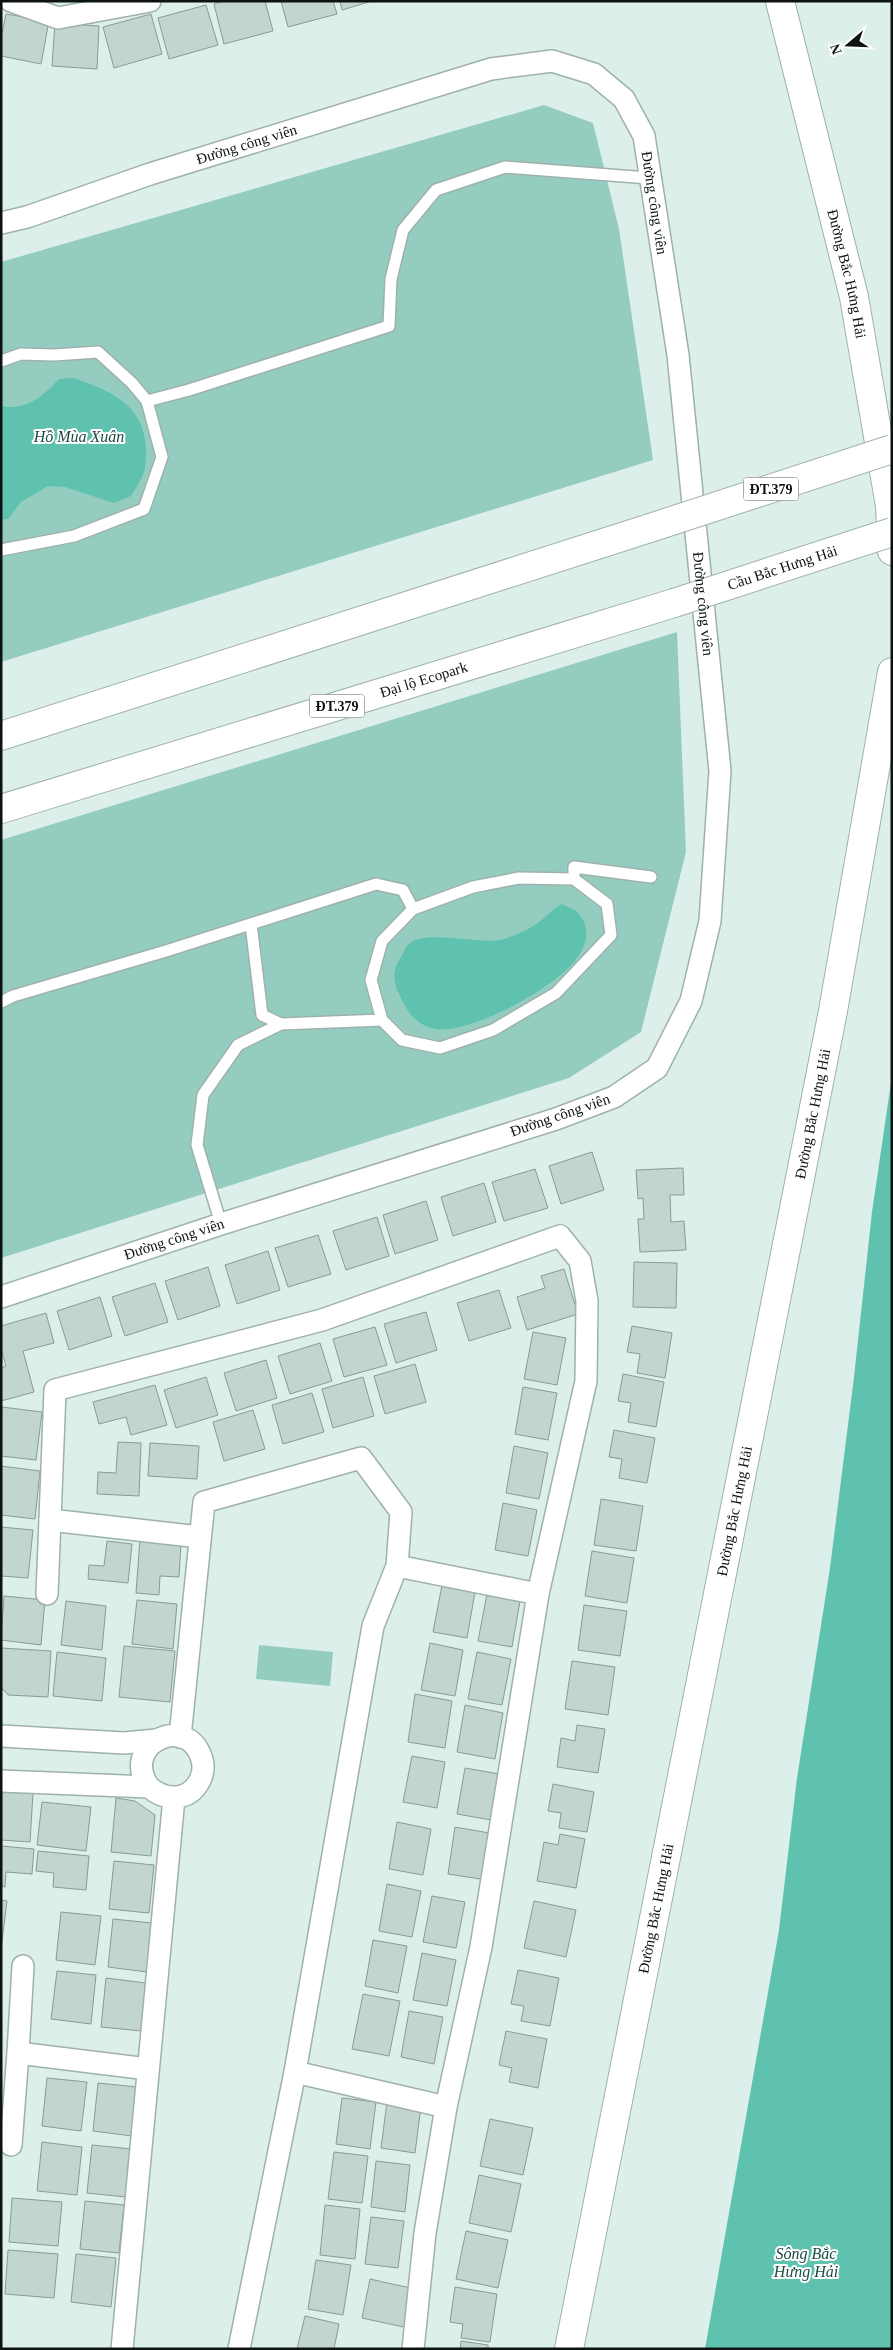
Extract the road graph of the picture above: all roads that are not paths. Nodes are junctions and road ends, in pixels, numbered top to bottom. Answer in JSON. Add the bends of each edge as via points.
{"nodes":[{"id":1,"x":11,"y":1,"type":"edge"},
{"id":2,"x":150,"y":1,"type":"edge"},
{"id":3,"x":780,"y":1,"type":"edge"},
{"id":4,"x":649,"y":178,"type":"junction"},
{"id":5,"x":1,"y":223,"type":"edge"},
{"id":6,"x":1,"y":361,"type":"edge"},
{"id":7,"x":147,"y":401,"type":"junction"},
{"id":8,"x":892,"y":449,"type":"edge"},
{"id":9,"x":892,"y":532,"type":"edge"},
{"id":10,"x":1,"y":550,"type":"edge"},
{"id":11,"x":892,"y":551,"type":"edge"},
{"id":12,"x":674,"y":603,"type":"joint"},
{"id":13,"x":892,"y":672,"type":"edge"},
{"id":14,"x":1,"y":736,"type":"edge"},
{"id":15,"x":1,"y":809,"type":"edge"},
{"id":16,"x":651,"y":877,"type":"dead end"},
{"id":17,"x":574,"y":879,"type":"junction"},
{"id":18,"x":413,"y":909,"type":"junction"},
{"id":19,"x":251,"y":924,"type":"junction"},
{"id":20,"x":1,"y":1002,"type":"edge"},
{"id":21,"x":382,"y":1020,"type":"junction"},
{"id":22,"x":281,"y":1024,"type":"junction"},
{"id":23,"x":221,"y":1224,"type":"junction"},
{"id":24,"x":1,"y":1297,"type":"edge"},
{"id":25,"x":50,"y":1520,"type":"junction"},
{"id":26,"x":200,"y":1537,"type":"junction"},
{"id":27,"x":397,"y":1566,"type":"junction"},
{"id":28,"x":47,"y":1594,"type":"dead end"},
{"id":29,"x":538,"y":1594,"type":"junction"},
{"id":30,"x":1,"y":1736,"type":"edge"},
{"id":31,"x":180,"y":1736,"type":"junction"},
{"id":32,"x":156,"y":1740,"type":"junction"},
{"id":33,"x":1,"y":1781,"type":"edge"},
{"id":34,"x":149,"y":1787,"type":"junction"},
{"id":35,"x":174,"y":1798,"type":"junction"},
{"id":36,"x":23,"y":1966,"type":"dead end"},
{"id":37,"x":18,"y":2054,"type":"junction"},
{"id":38,"x":148,"y":2069,"type":"junction"},
{"id":39,"x":295,"y":2072,"type":"junction"},
{"id":40,"x":446,"y":2107,"type":"junction"},
{"id":41,"x":11,"y":2145,"type":"dead end"},
{"id":42,"x":122,"y":2349,"type":"edge"},
{"id":43,"x":239,"y":2349,"type":"edge"},
{"id":44,"x":413,"y":2349,"type":"edge"},
{"id":45,"x":569,"y":2349,"type":"edge"}],
"edges":[{"from":1,"to":2,"type":"street","via":[[58,18]]},
{"from":3,"to":11,"type":"main road","name":"Đường Bắc Hưng Hải","via":[[854,297],[890,506]]},
{"from":4,"to":5,"type":"street","name":"Đường công viên","via":[[644,136],[624,99],[594,74],[552,61],[491,70]]},
{"from":4,"to":7,"type":"lane","via":[[504,167],[436,190],[403,230],[391,279],[389,326]]},
{"from":4,"to":23,"type":"street","name":"Đường công viên","via":[[678,356],[720,771],[710,921],[691,1001],[658,1068],[614,1097],[556,1119]]},
{"from":6,"to":7,"type":"lane","via":[[22,354],[98,352],[132,382]]},
{"from":7,"to":10,"type":"lane","via":[[162,457],[144,509],[74,536]]},
{"from":8,"to":14,"type":"main road","number":"ĐT.379","bridge":true},
{"from":9,"to":12,"type":"main road","name":"Cầu Bắc Hưng Hải","number":"ĐT.379","bridge":true},
{"from":12,"to":15,"type":"main road","name":"Đại lộ Ecopark","number":"ĐT.379"},
{"from":13,"to":45,"type":"main road","name":"Đường Bắc Hưng Hải","via":[[833,1011]]},
{"from":16,"to":17,"type":"lane","via":[[574,867]]},
{"from":17,"to":18,"type":"lane","via":[[519,878],[473,887]]},
{"from":17,"to":21,"type":"lane","via":[[607,904],[612,935],[556,993],[493,1030],[440,1048],[402,1040]]},
{"from":18,"to":19,"type":"lane","via":[[403,890],[376,884]]},
{"from":18,"to":21,"type":"lane","via":[[382,941],[371,980]]},
{"from":19,"to":20,"type":"lane"},
{"from":19,"to":22,"type":"lane","via":[[262,1015]]},
{"from":21,"to":22,"type":"lane"},
{"from":22,"to":23,"type":"lane","via":[[238,1045],[203,1095],[197,1146]]},
{"from":23,"to":24,"type":"street","name":"Đường công viên"},
{"from":25,"to":26,"type":"street"},
{"from":25,"to":28,"type":"street"},
{"from":25,"to":29,"type":"street","via":[[55,1390],[322,1320],[560,1236],[580,1262],[587,1301],[586,1381]]},
{"from":26,"to":27,"type":"street","via":[[204,1502],[361,1458],[401,1512]]},
{"from":26,"to":31,"type":"street"},
{"from":27,"to":29,"type":"street"},
{"from":27,"to":39,"type":"street","via":[[373,1626]]},
{"from":29,"to":40,"type":"street","via":[[482,1948]]},
{"from":30,"to":32,"type":"street","via":[[124,1743]]},
{"from":31,"to":32,"type":"street"},
{"from":31,"to":35,"type":"street","via":[[195,1745],[203,1770],[197,1786]]},
{"from":32,"to":34,"type":"street","via":[[145,1751],[141,1766],[144,1781]]},
{"from":33,"to":34,"type":"street"},
{"from":34,"to":35,"type":"street","via":[[165,1797]]},
{"from":35,"to":38,"type":"street"},
{"from":36,"to":37,"type":"street"},
{"from":37,"to":38,"type":"street"},
{"from":37,"to":41,"type":"street"},
{"from":38,"to":42,"type":"street"},
{"from":39,"to":40,"type":"street"},
{"from":39,"to":43,"type":"street"},
{"from":40,"to":44,"type":"street","via":[[425,2233]]}]}
